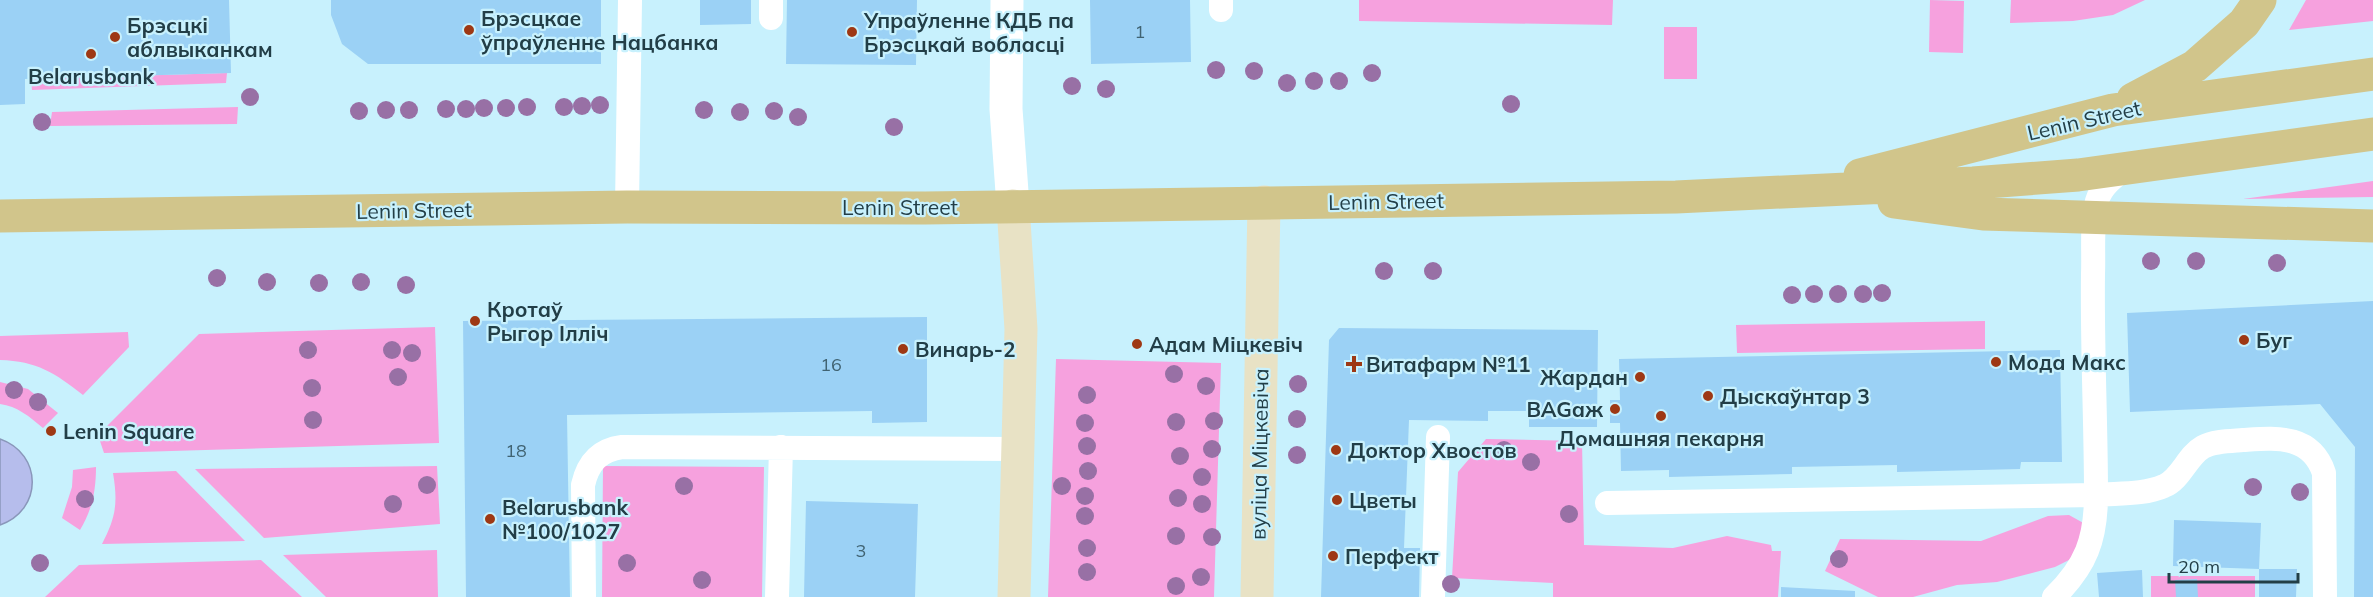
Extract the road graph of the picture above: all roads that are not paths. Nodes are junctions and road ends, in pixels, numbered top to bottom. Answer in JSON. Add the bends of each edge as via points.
{"nodes":[{"id":1,"x":630,"y":0,"type":"edge"},
{"id":2,"x":1006,"y":0,"type":"edge"},
{"id":3,"x":2260,"y":0,"type":"edge"},
{"id":4,"x":2373,"y":74,"type":"edge"},
{"id":5,"x":2113,"y":110,"type":"junction"},
{"id":6,"x":2373,"y":134,"type":"edge"},
{"id":7,"x":2131,"y":168,"type":"junction"},
{"id":8,"x":1800,"y":190,"type":"junction"},
{"id":9,"x":1264,"y":202,"type":"junction"},
{"id":10,"x":1012,"y":206,"type":"junction"},
{"id":11,"x":627,"y":207,"type":"junction"},
{"id":12,"x":0,"y":216,"type":"edge"},
{"id":13,"x":2095,"y":217,"type":"junction"},
{"id":14,"x":2373,"y":226,"type":"edge"},
{"id":15,"x":1438,"y":437,"type":"dead end"},
{"id":16,"x":781,"y":447,"type":"junction"},
{"id":17,"x":1018,"y":449,"type":"junction"},
{"id":18,"x":2096,"y":495,"type":"junction"},
{"id":19,"x":1607,"y":503,"type":"dead end"},
{"id":20,"x":584,"y":597,"type":"edge"},
{"id":21,"x":777,"y":597,"type":"edge"},
{"id":22,"x":1014,"y":597,"type":"edge"},
{"id":23,"x":1257,"y":597,"type":"edge"},
{"id":24,"x":1433,"y":597,"type":"edge"},
{"id":25,"x":2054,"y":597,"type":"edge"},
{"id":26,"x":2325,"y":597,"type":"edge"}],
"edges":[{"from":1,"to":11,"type":"lane"},
{"from":2,"to":10,"type":"street","via":[[1006,109]]},
{"from":3,"to":5,"type":"main road","via":[[2244,23],[2194,66]]},
{"from":4,"to":5,"type":"main road","name":"Lenin Street"},
{"from":5,"to":8,"type":"main road","name":"Lenin Street"},
{"from":6,"to":7,"type":"main road","name":"Lenin Street"},
{"from":7,"to":8,"type":"main road","name":"Lenin Street","via":[[1973,183]]},
{"from":7,"to":13,"type":"lane","via":[[2117,174],[2105,187],[2097,201]]},
{"from":8,"to":9,"type":"main road","name":"Lenin Street","via":[[1676,197]]},
{"from":8,"to":13,"type":"main road","via":[[1983,214]]},
{"from":9,"to":10,"type":"main road","name":"Lenin Street"},
{"from":9,"to":23,"type":"main road","name":"вуліца Міцкевіча"},
{"from":10,"to":11,"type":"main road","name":"Lenin Street"},
{"from":10,"to":17,"type":"main road","via":[[1021,329]]},
{"from":11,"to":12,"type":"main road","name":"Lenin Street"},
{"from":13,"to":14,"type":"main road"},
{"from":13,"to":18,"type":"lane"},
{"from":15,"to":24,"type":"lane"},
{"from":16,"to":17,"type":"lane"},
{"from":16,"to":20,"type":"lane","via":[[622,447],[600,453],[583,485]]},
{"from":16,"to":21,"type":"lane"},
{"from":17,"to":22,"type":"main road"},
{"from":18,"to":19,"type":"lane"},
{"from":18,"to":25,"type":"lane","via":[[2096,517],[2087,554],[2077,572]]},
{"from":18,"to":26,"type":"lane","via":[[2166,486],[2204,447],[2232,441],[2291,440],[2312,453],[2321,462],[2324,473]]}]}
